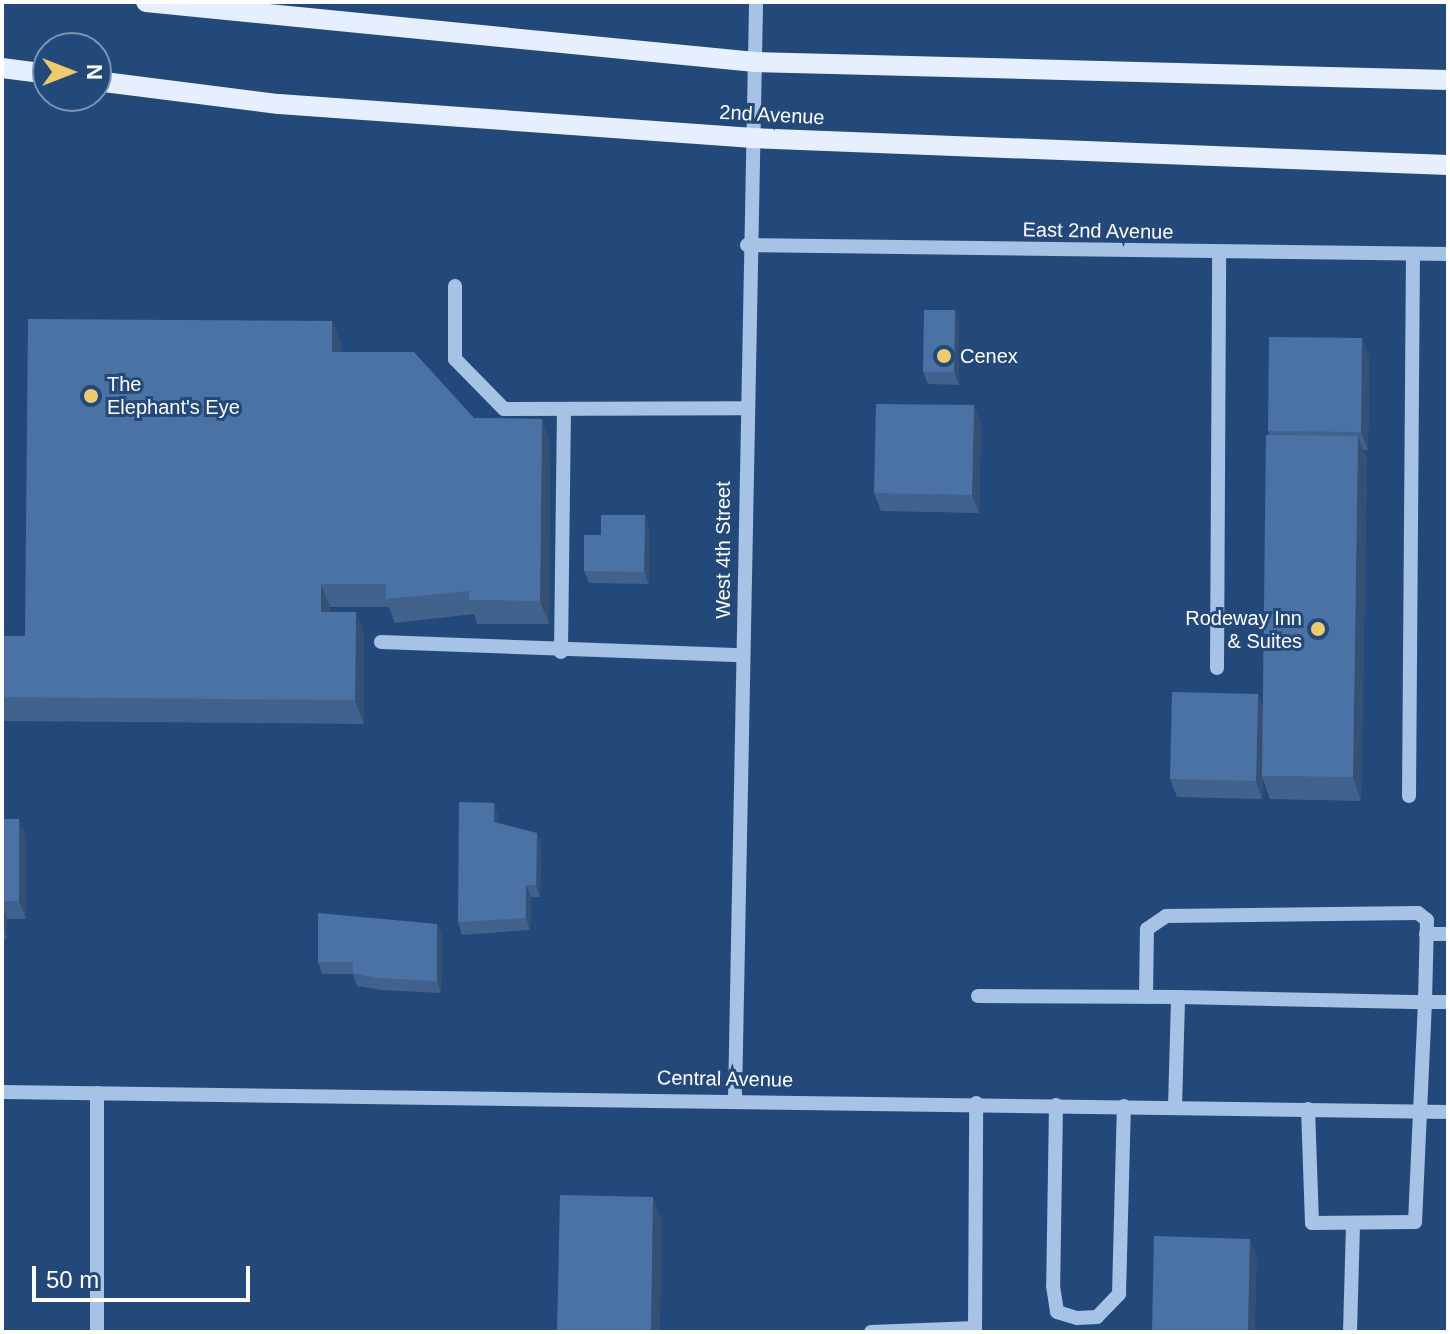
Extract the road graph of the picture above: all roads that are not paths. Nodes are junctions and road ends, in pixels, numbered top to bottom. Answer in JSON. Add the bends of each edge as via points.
{"nodes":[{"id":1,"x":146,"y":2,"type":"edge"},
{"id":2,"x":756,"y":2,"type":"edge"},
{"id":3,"x":755,"y":62,"type":"junction"},
{"id":4,"x":2,"y":68,"type":"edge"},
{"id":5,"x":32,"y":72,"type":"edge"},
{"id":6,"x":1448,"y":80,"type":"edge"},
{"id":7,"x":112,"y":83,"type":"edge"},
{"id":8,"x":750,"y":138,"type":"junction"},
{"id":9,"x":1448,"y":165,"type":"edge"},
{"id":10,"x":747,"y":245,"type":"junction"},
{"id":11,"x":1219,"y":253,"type":"junction"},
{"id":12,"x":1413,"y":254,"type":"junction"},
{"id":13,"x":1448,"y":254,"type":"edge"},
{"id":14,"x":455,"y":286,"type":"dead end"},
{"id":15,"x":743,"y":408,"type":"junction"},
{"id":16,"x":564,"y":409,"type":"junction"},
{"id":17,"x":381,"y":642,"type":"dead end"},
{"id":18,"x":561,"y":652,"type":"junction"},
{"id":19,"x":742,"y":655,"type":"junction"},
{"id":20,"x":1217,"y":668,"type":"dead end"},
{"id":21,"x":1409,"y":796,"type":"dead end"},
{"id":22,"x":1426,"y":934,"type":"junction"},
{"id":23,"x":1448,"y":934,"type":"edge"},
{"id":24,"x":978,"y":996,"type":"dead end"},
{"id":25,"x":1146,"y":997,"type":"junction"},
{"id":26,"x":1178,"y":997,"type":"junction"},
{"id":27,"x":1425,"y":1002,"type":"junction"},
{"id":28,"x":1448,"y":1002,"type":"edge"},
{"id":29,"x":2,"y":1092,"type":"edge"},
{"id":30,"x":97,"y":1093,"type":"junction"},
{"id":31,"x":735,"y":1099,"type":"junction"},
{"id":32,"x":976,"y":1103,"type":"junction"},
{"id":33,"x":1056,"y":1105,"type":"junction"},
{"id":34,"x":1124,"y":1106,"type":"junction"},
{"id":35,"x":1175,"y":1107,"type":"junction"},
{"id":36,"x":1308,"y":1109,"type":"junction"},
{"id":37,"x":1423,"y":1111,"type":"junction"},
{"id":38,"x":1448,"y":1112,"type":"edge"},
{"id":39,"x":1353,"y":1225,"type":"junction"},
{"id":40,"x":975,"y":1330,"type":"edge"},
{"id":41,"x":97,"y":1332,"type":"edge"},
{"id":42,"x":871,"y":1332,"type":"edge"},
{"id":43,"x":1350,"y":1332,"type":"edge"}],
"edges":[{"from":1,"to":3,"type":"main road"},
{"from":2,"to":3,"type":"street","name":"West 4th Street"},
{"from":3,"to":6,"type":"main road"},
{"from":3,"to":8,"type":"street","name":"West 4th Street"},
{"from":4,"to":5,"type":"main road"},
{"from":7,"to":8,"type":"main road","name":"2nd Avenue","via":[[279,104]]},
{"from":8,"to":9,"type":"main road","name":"2nd Avenue"},
{"from":8,"to":10,"type":"street","name":"West 4th Street"},
{"from":10,"to":11,"type":"street","name":"East 2nd Avenue"},
{"from":10,"to":15,"type":"street","name":"West 4th Street"},
{"from":11,"to":12,"type":"street","name":"East 2nd Avenue"},
{"from":11,"to":20,"type":"street"},
{"from":12,"to":13,"type":"street","name":"East 2nd Avenue"},
{"from":12,"to":21,"type":"street"},
{"from":14,"to":16,"type":"street","via":[[455,359],[504,409]]},
{"from":15,"to":16,"type":"street"},
{"from":15,"to":19,"type":"street","name":"West 4th Street"},
{"from":16,"to":18,"type":"street"},
{"from":17,"to":18,"type":"street"},
{"from":18,"to":19,"type":"street"},
{"from":19,"to":31,"type":"street","name":"West 4th Street"},
{"from":22,"to":23,"type":"street"},
{"from":22,"to":25,"type":"street","via":[[1418,913],[1166,916],[1147,929]]},
{"from":22,"to":27,"type":"street"},
{"from":24,"to":25,"type":"street"},
{"from":25,"to":26,"type":"street"},
{"from":26,"to":27,"type":"street"},
{"from":26,"to":35,"type":"street"},
{"from":27,"to":28,"type":"street"},
{"from":27,"to":37,"type":"street"},
{"from":29,"to":30,"type":"street","name":"Central Avenue"},
{"from":30,"to":31,"type":"street","name":"Central Avenue"},
{"from":30,"to":41,"type":"street"},
{"from":31,"to":32,"type":"street","name":"Central Avenue"},
{"from":32,"to":33,"type":"street","name":"Central Avenue"},
{"from":32,"to":40,"type":"street"},
{"from":33,"to":34,"type":"street","name":"Central Avenue"},
{"from":33,"to":34,"type":"street","via":[[1053,1286],[1057,1312],[1077,1318],[1097,1317],[1119,1294]]},
{"from":34,"to":35,"type":"street","name":"Central Avenue"},
{"from":35,"to":36,"type":"street","name":"Central Avenue"},
{"from":36,"to":37,"type":"street","name":"Central Avenue"},
{"from":36,"to":39,"type":"street","via":[[1312,1223]]},
{"from":37,"to":38,"type":"street","name":"Central Avenue"},
{"from":37,"to":39,"type":"street","via":[[1415,1222]]},
{"from":39,"to":43,"type":"street"},
{"from":40,"to":42,"type":"street"}]}
